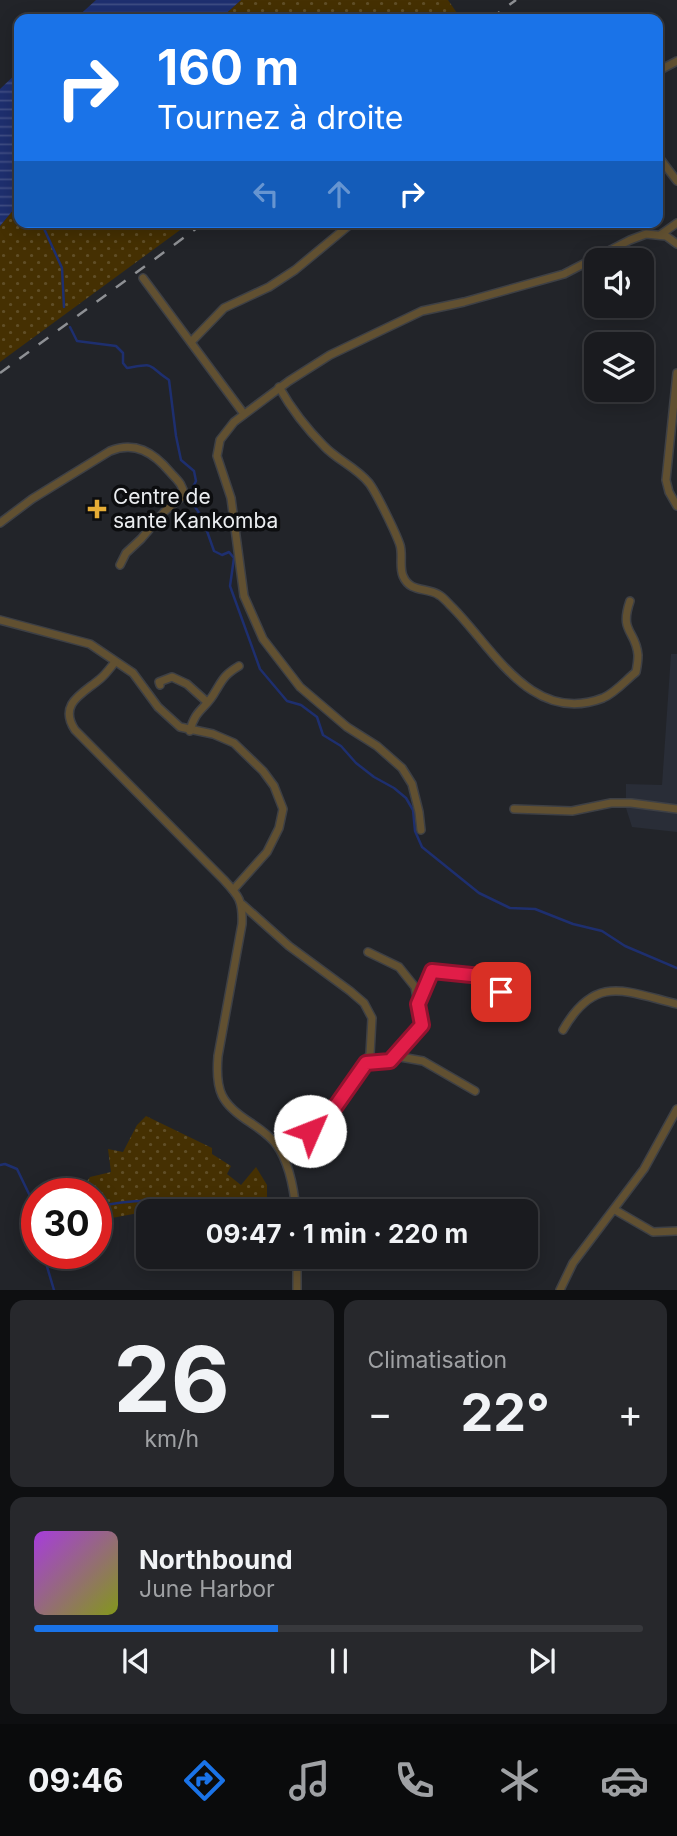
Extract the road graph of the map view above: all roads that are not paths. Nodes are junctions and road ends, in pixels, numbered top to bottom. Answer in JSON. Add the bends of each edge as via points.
{"nodes":[{"id":1,"x":663,"y":163,"type":"edge"},
{"id":2,"x":677,"y":181,"type":"edge"},
{"id":3,"x":677,"y":223,"type":"edge"},
{"id":4,"x":346,"y":228,"type":"edge"},
{"id":5,"x":660,"y":235,"type":"junction"},
{"id":6,"x":677,"y":244,"type":"edge"},
{"id":7,"x":143,"y":278,"type":"dead end"},
{"id":8,"x":191,"y":342,"type":"junction"},
{"id":9,"x":677,"y":373,"type":"edge"},
{"id":10,"x":279,"y":387,"type":"junction"},
{"id":11,"x":244,"y":414,"type":"junction"},
{"id":12,"x":677,"y":506,"type":"edge"},
{"id":13,"x":0,"y":523,"type":"edge"},
{"id":14,"x":120,"y":565,"type":"dead end"},
{"id":15,"x":630,"y":601,"type":"dead end"},
{"id":16,"x":0,"y":620,"type":"edge"},
{"id":17,"x":115,"y":662,"type":"junction"},
{"id":18,"x":239,"y":666,"type":"dead end"},
{"id":19,"x":160,"y":685,"type":"dead end"},
{"id":20,"x":207,"y":702,"type":"junction"},
{"id":21,"x":190,"y":731,"type":"junction"},
{"id":22,"x":514,"y":809,"type":"dead end"},
{"id":23,"x":677,"y":809,"type":"edge"},
{"id":24,"x":421,"y":830,"type":"dead end"},
{"id":25,"x":233,"y":890,"type":"junction"},
{"id":26,"x":243,"y":905,"type":"junction"},
{"id":27,"x":368,"y":952,"type":"dead end"},
{"id":28,"x":520,"y":992,"type":"dead end"},
{"id":29,"x":418,"y":1004,"type":"junction"},
{"id":30,"x":677,"y":1004,"type":"edge"},
{"id":31,"x":563,"y":1030,"type":"dead end"},
{"id":32,"x":394,"y":1056,"type":"junction"},
{"id":33,"x":366,"y":1063,"type":"junction"},
{"id":34,"x":475,"y":1091,"type":"dead end"},
{"id":35,"x":677,"y":1109,"type":"edge"},
{"id":36,"x":276,"y":1143,"type":"junction"},
{"id":37,"x":294,"y":1199,"type":"edge"},
{"id":38,"x":615,"y":1210,"type":"junction"},
{"id":39,"x":677,"y":1231,"type":"edge"},
{"id":40,"x":297,"y":1269,"type":"edge"},
{"id":41,"x":297,"y":1290,"type":"edge"},
{"id":42,"x":560,"y":1290,"type":"edge"}],
"edges":[{"from":1,"to":2,"type":"street"},
{"from":3,"to":5,"type":"street"},
{"from":4,"to":8,"type":"street","via":[[295,270],[224,308]]},
{"from":5,"to":6,"type":"street"},
{"from":5,"to":10,"type":"street","via":[[629,240],[564,274],[422,311],[330,355]]},
{"from":7,"to":8,"type":"street"},
{"from":8,"to":11,"type":"street"},
{"from":9,"to":12,"type":"street","via":[[666,480]]},
{"from":10,"to":11,"type":"street"},
{"from":10,"to":15,"type":"street","via":[[300,421],[324,447],[376,492],[400,545],[402,575],[408,584],[438,594],[521,684],[544,697],[566,702],[605,697],[636,672],[638,653],[626,627]]},
{"from":11,"to":24,"type":"street","via":[[220,440],[217,456],[231,498],[250,611],[263,639],[300,687],[402,768],[412,784]]},
{"from":13,"to":14,"type":"street","via":[[110,451],[138,447],[161,461],[183,486],[184,495],[126,553]]},
{"from":16,"to":17,"type":"street","via":[[90,644]]},
{"from":17,"to":21,"type":"street","via":[[133,673],[158,707]]},
{"from":17,"to":25,"type":"street","via":[[73,701],[69,720]]},
{"from":18,"to":20,"type":"street","via":[[220,681]]},
{"from":19,"to":20,"type":"street","via":[[159,681],[172,677]]},
{"from":20,"to":21,"type":"street","via":[[193,717]]},
{"from":21,"to":25,"type":"street","via":[[213,734],[245,752],[274,786],[283,809],[267,852]]},
{"from":22,"to":23,"type":"street","via":[[572,811],[621,803]]},
{"from":25,"to":26,"type":"street"},
{"from":26,"to":33,"type":"street","via":[[364,1003],[372,1018]]},
{"from":26,"to":36,"type":"street","via":[[216,1076],[224,1102],[232,1111]]},
{"from":27,"to":29,"type":"street","via":[[399,967],[415,987]]},
{"from":28,"to":29,"type":"street","via":[[501,992],[481,976],[432,971]]},
{"from":29,"to":32,"type":"street","via":[[422,1025]]},
{"from":30,"to":31,"type":"street","via":[[625,990],[598,994],[573,1012]]},
{"from":32,"to":33,"type":"street","via":[[390,1061]]},
{"from":32,"to":34,"type":"street","via":[[423,1061]]},
{"from":33,"to":36,"type":"street","via":[[323,1122]]},
{"from":35,"to":38,"type":"street"},
{"from":36,"to":37,"type":"street"},
{"from":38,"to":39,"type":"street","via":[[653,1232]]},
{"from":38,"to":42,"type":"street","via":[[573,1263]]},
{"from":40,"to":41,"type":"street"}]}
